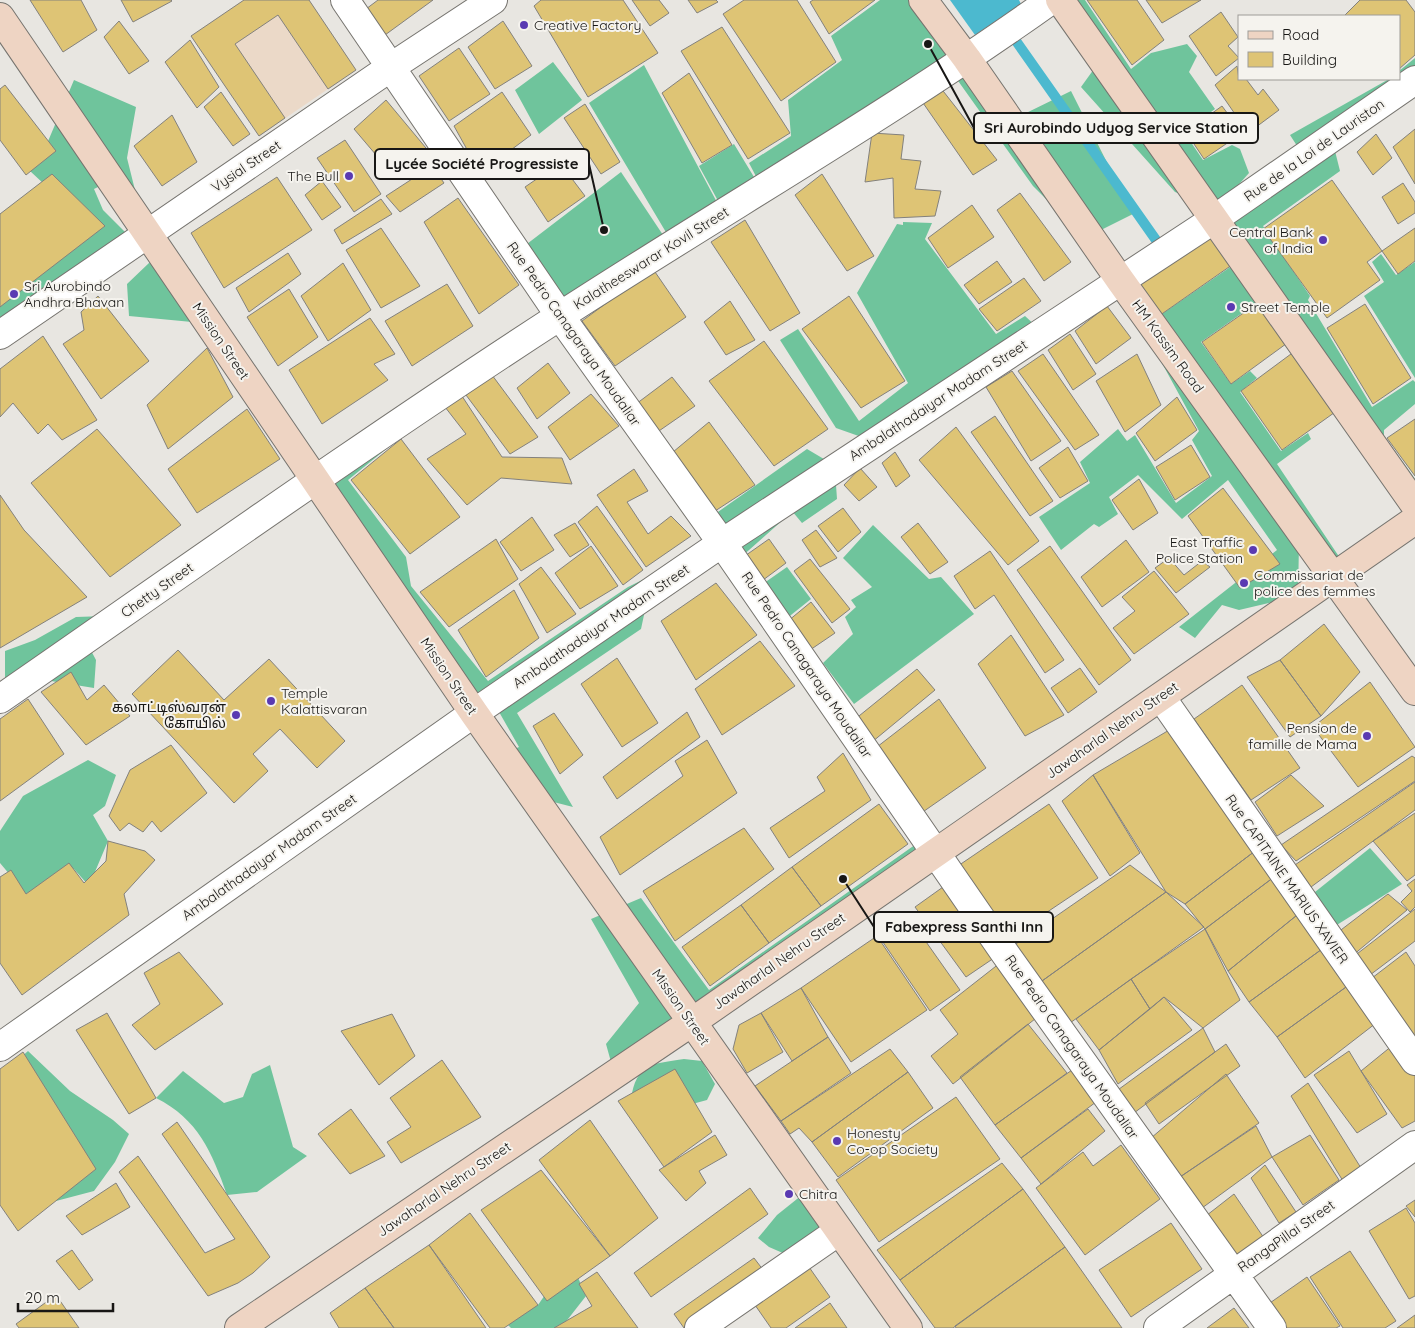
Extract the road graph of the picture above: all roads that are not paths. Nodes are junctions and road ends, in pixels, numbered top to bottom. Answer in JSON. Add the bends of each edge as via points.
{"nodes":[{"id":1,"x":345,"y":0,"type":"edge"},
{"id":2,"x":493,"y":0,"type":"edge"},
{"id":3,"x":923,"y":0,"type":"edge"},
{"id":4,"x":1049,"y":4,"type":"edge"},
{"id":5,"x":0,"y":16,"type":"edge"},
{"id":6,"x":967,"y":59,"type":"junction"},
{"id":7,"x":391,"y":67,"type":"junction"},
{"id":8,"x":1415,"y":80,"type":"edge"},
{"id":9,"x":1212,"y":220,"type":"junction"},
{"id":10,"x":148,"y":233,"type":"junction"},
{"id":11,"x":1120,"y":280,"type":"junction"},
{"id":12,"x":560,"y":316,"type":"junction"},
{"id":13,"x":0,"y":335,"type":"edge"},
{"id":14,"x":315,"y":480,"type":"junction"},
{"id":15,"x":1415,"y":505,"type":"edge"},
{"id":16,"x":1415,"y":520,"type":"edge"},
{"id":17,"x":722,"y":543,"type":"junction"},
{"id":18,"x":1334,"y":577,"type":"junction"},
{"id":19,"x":1415,"y":691,"type":"edge"},
{"id":20,"x":1161,"y":697,"type":"junction"},
{"id":21,"x":0,"y":699,"type":"edge"},
{"id":22,"x":474,"y":713,"type":"junction"},
{"id":23,"x":935,"y":852,"type":"junction"},
{"id":24,"x":692,"y":1022,"type":"junction"},
{"id":25,"x":0,"y":1047,"type":"edge"},
{"id":26,"x":1415,"y":1061,"type":"edge"},
{"id":27,"x":1415,"y":1145,"type":"edge"},
{"id":28,"x":838,"y":1231,"type":"junction"},
{"id":29,"x":1233,"y":1273,"type":"junction"},
{"id":30,"x":238,"y":1328,"type":"edge"},
{"id":31,"x":698,"y":1328,"type":"edge"},
{"id":32,"x":908,"y":1328,"type":"edge"},
{"id":33,"x":1158,"y":1328,"type":"edge"},
{"id":34,"x":1272,"y":1328,"type":"edge"}],
"edges":[{"from":1,"to":7,"type":"street","name":"Rue Pedro Canagaraya Moudaliar"},
{"from":2,"to":7,"type":"street","name":"Vysial Street"},
{"from":3,"to":6,"type":"street","name":"HM Kassim Road"},
{"from":4,"to":6,"type":"street","name":"Kalatheeswarar Kovil Street"},
{"from":4,"to":9,"type":"street"},
{"from":5,"to":10,"type":"street","name":"Mission Street"},
{"from":6,"to":11,"type":"street","name":"HM Kassim Road"},
{"from":6,"to":12,"type":"street","name":"Kalatheeswarar Kovil Street"},
{"from":7,"to":10,"type":"street","name":"Vysial Street"},
{"from":7,"to":12,"type":"street","name":"Rue Pedro Canagaraya Moudaliar"},
{"from":8,"to":9,"type":"street","name":"Rue de la Loi de Lauriston"},
{"from":9,"to":11,"type":"street","name":"Ambalathadaiyar Madam Street"},
{"from":9,"to":15,"type":"street"},
{"from":10,"to":13,"type":"street","name":"Vysial Street"},
{"from":10,"to":14,"type":"street","name":"Mission Street"},
{"from":11,"to":17,"type":"street","name":"Ambalathadaiyar Madam Street"},
{"from":11,"to":18,"type":"street","name":"HM Kassim Road"},
{"from":12,"to":14,"type":"street","name":"Kalatheeswarar Kovil Street"},
{"from":12,"to":17,"type":"street","name":"Rue Pedro Canagaraya Moudaliar"},
{"from":14,"to":21,"type":"street","name":"Chetty Street"},
{"from":14,"to":22,"type":"street","name":"Mission Street"},
{"from":16,"to":18,"type":"street","name":"Jawaharlal Nehru Street"},
{"from":17,"to":22,"type":"street","name":"Ambalathadaiyar Madam Street"},
{"from":17,"to":23,"type":"street","name":"Rue Pedro Canagaraya Moudaliar"},
{"from":18,"to":19,"type":"street","name":"HM Kassim Road"},
{"from":18,"to":20,"type":"street","name":"Jawaharlal Nehru Street"},
{"from":20,"to":23,"type":"street","name":"Jawaharlal Nehru Street"},
{"from":20,"to":26,"type":"street","name":"Rue CAPITAINE MARIUS XAVIER"},
{"from":22,"to":24,"type":"street","name":"Mission Street"},
{"from":22,"to":25,"type":"street","name":"Ambalathadaiyar Madam Street"},
{"from":23,"to":24,"type":"street","name":"Jawaharlal Nehru Street"},
{"from":23,"to":29,"type":"street","name":"Rue Pedro Canagaraya Moudaliar"},
{"from":24,"to":28,"type":"street","name":"Mission Street"},
{"from":24,"to":30,"type":"street","name":"Jawaharlal Nehru Street"},
{"from":27,"to":29,"type":"street","name":"RangaPillai Street"},
{"from":28,"to":31,"type":"street"},
{"from":28,"to":32,"type":"street","name":"Mission Street"},
{"from":29,"to":33,"type":"street","name":"RangaPillai Street"},
{"from":29,"to":34,"type":"street","name":"Rue Pedro Canagaraya Moudaliar"}]}
